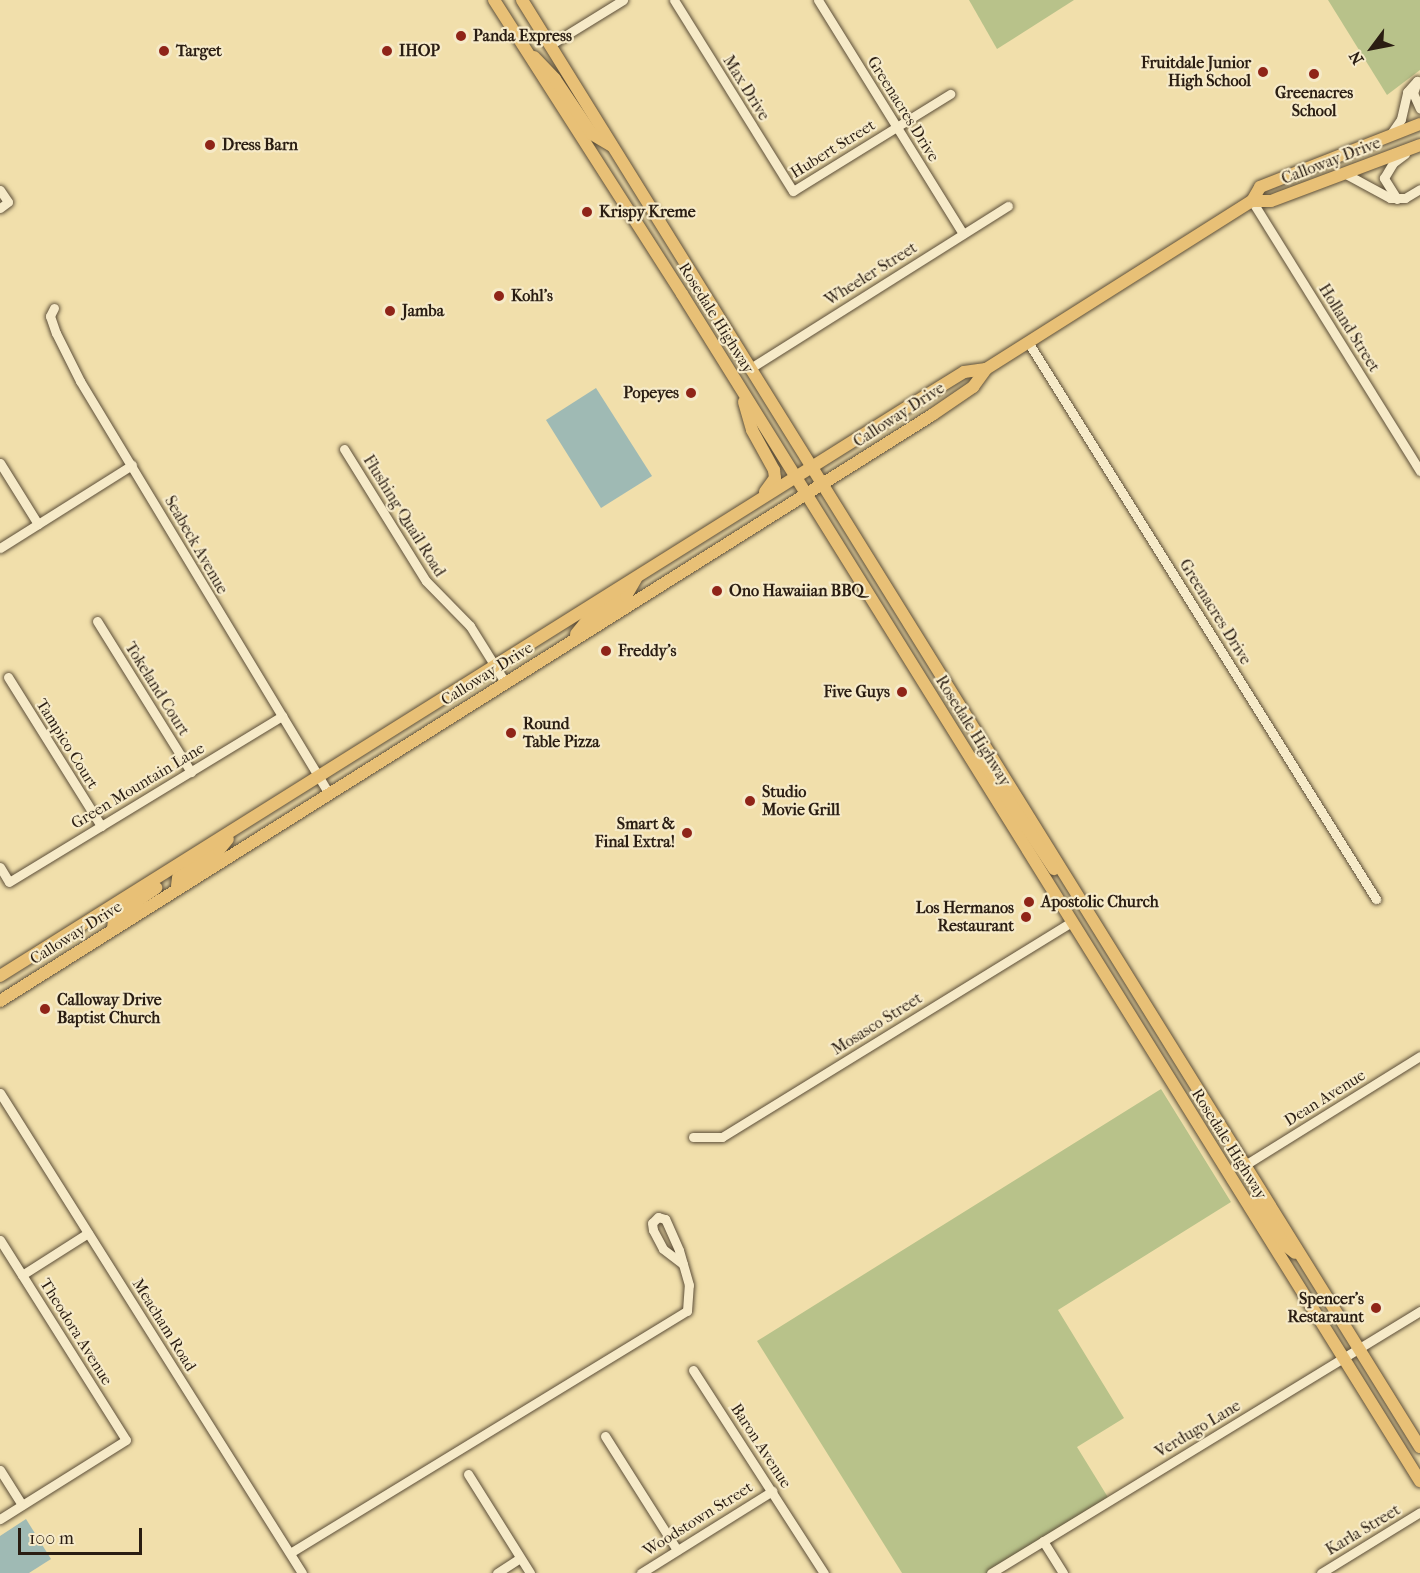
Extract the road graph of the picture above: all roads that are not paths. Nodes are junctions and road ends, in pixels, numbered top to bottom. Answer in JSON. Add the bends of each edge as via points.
{"nodes":[{"id":1,"x":494,"y":0,"type":"edge"},
{"id":2,"x":522,"y":0,"type":"edge"},
{"id":3,"x":623,"y":0,"type":"edge"},
{"id":4,"x":674,"y":0,"type":"edge"},
{"id":5,"x":818,"y":0,"type":"edge"},
{"id":6,"x":550,"y":45,"type":"junction"},
{"id":7,"x":526,"y":51,"type":"junction"},
{"id":8,"x":1418,"y":80,"type":"edge"},
{"id":9,"x":950,"y":94,"type":"dead end"},
{"id":10,"x":1420,"y":109,"type":"edge"},
{"id":11,"x":1420,"y":124,"type":"edge"},
{"id":12,"x":897,"y":127,"type":"junction"},
{"id":13,"x":1390,"y":135,"type":"junction"},
{"id":14,"x":612,"y":146,"type":"junction"},
{"id":15,"x":1416,"y":146,"type":"edge"},
{"id":16,"x":1344,"y":173,"type":"junction"},
{"id":17,"x":1420,"y":189,"type":"edge"},
{"id":18,"x":0,"y":190,"type":"edge"},
{"id":19,"x":793,"y":191,"type":"joint"},
{"id":20,"x":1397,"y":199,"type":"junction"},
{"id":21,"x":1252,"y":201,"type":"junction"},
{"id":22,"x":4,"y":205,"type":"edge"},
{"id":23,"x":1008,"y":206,"type":"dead end"},
{"id":24,"x":963,"y":234,"type":"junction"},
{"id":25,"x":54,"y":308,"type":"dead end"},
{"id":26,"x":1028,"y":342,"type":"junction"},
{"id":27,"x":749,"y":369,"type":"junction"},
{"id":28,"x":986,"y":369,"type":"junction"},
{"id":29,"x":734,"y":379,"type":"junction"},
{"id":30,"x":345,"y":449,"type":"dead end"},
{"id":31,"x":0,"y":463,"type":"edge"},
{"id":32,"x":132,"y":465,"type":"junction"},
{"id":33,"x":810,"y":467,"type":"junction"},
{"id":34,"x":1420,"y":471,"type":"edge"},
{"id":35,"x":795,"y":476,"type":"junction"},
{"id":36,"x":821,"y":485,"type":"junction"},
{"id":37,"x":806,"y":495,"type":"junction"},
{"id":38,"x":760,"y":498,"type":"junction"},
{"id":39,"x":38,"y":524,"type":"junction"},
{"id":40,"x":0,"y":548,"type":"edge"},
{"id":41,"x":637,"y":577,"type":"junction"},
{"id":42,"x":97,"y":621,"type":"dead end"},
{"id":43,"x":569,"y":642,"type":"junction"},
{"id":44,"x":496,"y":666,"type":"junction"},
{"id":45,"x":8,"y":677,"type":"dead end"},
{"id":46,"x":506,"y":682,"type":"junction"},
{"id":47,"x":923,"y":682,"type":"junction"},
{"id":48,"x":282,"y":716,"type":"junction"},
{"id":49,"x":984,"y":746,"type":"junction"},
{"id":50,"x":970,"y":758,"type":"junction"},
{"id":51,"x":191,"y":772,"type":"junction"},
{"id":52,"x":319,"y":777,"type":"junction"},
{"id":53,"x":329,"y":793,"type":"junction"},
{"id":54,"x":101,"y":826,"type":"junction"},
{"id":55,"x":235,"y":831,"type":"junction"},
{"id":56,"x":0,"y":867,"type":"edge"},
{"id":57,"x":170,"y":871,"type":"junction"},
{"id":58,"x":177,"y":888,"type":"junction"},
{"id":59,"x":1376,"y":898,"type":"dead end"},
{"id":60,"x":1080,"y":900,"type":"junction"},
{"id":61,"x":1072,"y":922,"type":"junction"},
{"id":62,"x":112,"y":929,"type":"junction"},
{"id":63,"x":0,"y":976,"type":"edge"},
{"id":64,"x":0,"y":1000,"type":"edge"},
{"id":65,"x":1420,"y":1056,"type":"edge"},
{"id":66,"x":1156,"y":1057,"type":"junction"},
{"id":67,"x":0,"y":1094,"type":"edge"},
{"id":68,"x":693,"y":1137,"type":"dead end"},
{"id":69,"x":1245,"y":1165,"type":"junction"},
{"id":70,"x":1249,"y":1206,"type":"junction"},
{"id":71,"x":88,"y":1233,"type":"junction"},
{"id":72,"x":0,"y":1240,"type":"edge"},
{"id":73,"x":1303,"y":1259,"type":"junction"},
{"id":74,"x":683,"y":1264,"type":"junction"},
{"id":75,"x":22,"y":1275,"type":"junction"},
{"id":76,"x":1420,"y":1311,"type":"edge"},
{"id":77,"x":1359,"y":1349,"type":"junction"},
{"id":78,"x":1344,"y":1358,"type":"junction"},
{"id":79,"x":693,"y":1370,"type":"dead end"},
{"id":80,"x":605,"y":1436,"type":"dead end"},
{"id":81,"x":1420,"y":1447,"type":"edge"},
{"id":82,"x":0,"y":1470,"type":"edge"},
{"id":83,"x":468,"y":1474,"type":"dead end"},
{"id":84,"x":1420,"y":1481,"type":"edge"},
{"id":85,"x":772,"y":1491,"type":"junction"},
{"id":86,"x":22,"y":1505,"type":"junction"},
{"id":87,"x":1420,"y":1512,"type":"edge"},
{"id":88,"x":0,"y":1520,"type":"edge"},
{"id":89,"x":1043,"y":1540,"type":"junction"},
{"id":90,"x":677,"y":1550,"type":"junction"},
{"id":91,"x":290,"y":1553,"type":"junction"},
{"id":92,"x":520,"y":1558,"type":"junction"},
{"id":93,"x":302,"y":1573,"type":"edge"},
{"id":94,"x":497,"y":1573,"type":"edge"},
{"id":95,"x":530,"y":1573,"type":"edge"},
{"id":96,"x":641,"y":1573,"type":"edge"},
{"id":97,"x":824,"y":1573,"type":"edge"},
{"id":98,"x":991,"y":1573,"type":"edge"},
{"id":99,"x":1063,"y":1573,"type":"edge"},
{"id":100,"x":1321,"y":1573,"type":"edge"}],
"edges":[{"from":1,"to":7,"type":"main road","name":"Rosedale Highway"},
{"from":2,"to":6,"type":"main road","name":"Rosedale Highway"},
{"from":3,"to":6,"type":"street"},
{"from":4,"to":19,"type":"street","name":"Max Drive"},
{"from":5,"to":12,"type":"street","name":"Greenacres Drive"},
{"from":6,"to":14,"type":"main road","name":"Rosedale Highway"},
{"from":7,"to":14,"type":"main road","via":[[555,79],[592,134]]},
{"from":7,"to":29,"type":"main road","name":"Rosedale Highway"},
{"from":8,"to":10,"type":"street","via":[[1413,93]]},
{"from":8,"to":13,"type":"street","via":[[1407,92],[1401,119]]},
{"from":9,"to":12,"type":"street","name":"Hubert Street"},
{"from":11,"to":13,"type":"main road","name":"Calloway Drive"},
{"from":12,"to":19,"type":"street","name":"Hubert Street"},
{"from":12,"to":24,"type":"street","name":"Greenacres Drive"},
{"from":13,"to":21,"type":"main road","name":"Calloway Drive","via":[[1260,187]]},
{"from":14,"to":27,"type":"main road","name":"Rosedale Highway"},
{"from":15,"to":16,"type":"main road","name":"Calloway Drive"},
{"from":15,"to":20,"type":"street","via":[[1393,163],[1384,178]]},
{"from":16,"to":20,"type":"street"},
{"from":16,"to":21,"type":"main road","name":"Calloway Drive","via":[[1270,201]]},
{"from":17,"to":20,"type":"street"},
{"from":18,"to":22,"type":"street"},
{"from":21,"to":26,"type":"main road","name":"Calloway Drive"},
{"from":21,"to":34,"type":"street","name":"Holland Street"},
{"from":23,"to":24,"type":"street","name":"Wheeler Street"},
{"from":24,"to":27,"type":"street","name":"Wheeler Street"},
{"from":25,"to":32,"type":"street","name":"Seabeck Avenue","via":[[50,316],[67,357]]},
{"from":26,"to":28,"type":"main road","name":"Calloway Drive"},
{"from":26,"to":59,"type":"street","name":"Greenacres Drive"},
{"from":27,"to":33,"type":"main road","name":"Rosedale Highway"},
{"from":28,"to":33,"type":"main road","name":"Calloway Drive","via":[[964,372]]},
{"from":28,"to":36,"type":"main road","name":"Calloway Drive","via":[[973,387]]},
{"from":29,"to":35,"type":"main road","name":"Rosedale Highway"},
{"from":29,"to":38,"type":"main road","via":[[752,430],[774,470],[772,484]]},
{"from":30,"to":44,"type":"street","name":"Flushing Quail Road","via":[[426,581],[470,626]]},
{"from":31,"to":39,"type":"street"},
{"from":32,"to":39,"type":"street"},
{"from":32,"to":48,"type":"street","name":"Seabeck Avenue"},
{"from":33,"to":35,"type":"main road","name":"Calloway Drive"},
{"from":33,"to":36,"type":"main road","name":"Rosedale Highway"},
{"from":35,"to":37,"type":"main road","name":"Rosedale Highway"},
{"from":35,"to":38,"type":"main road","name":"Calloway Drive"},
{"from":36,"to":37,"type":"main road","name":"Calloway Drive"},
{"from":36,"to":49,"type":"main road","name":"Rosedale Highway"},
{"from":37,"to":43,"type":"main road","name":"Calloway Drive"},
{"from":37,"to":47,"type":"main road","name":"Rosedale Highway"},
{"from":38,"to":41,"type":"main road","name":"Calloway Drive"},
{"from":39,"to":40,"type":"street"},
{"from":41,"to":43,"type":"main road","via":[[626,596],[589,618]]},
{"from":41,"to":44,"type":"main road","name":"Calloway Drive"},
{"from":42,"to":51,"type":"street","name":"Tokeland Court"},
{"from":43,"to":46,"type":"main road","name":"Calloway Drive"},
{"from":44,"to":46,"type":"street","name":"Flushing Quail Road"},
{"from":44,"to":52,"type":"main road","name":"Calloway Drive"},
{"from":45,"to":54,"type":"street","name":"Tampico Court"},
{"from":46,"to":53,"type":"main road","name":"Calloway Drive"},
{"from":47,"to":49,"type":"main road","via":[[943,701],[971,744]]},
{"from":47,"to":50,"type":"main road","name":"Rosedale Highway"},
{"from":48,"to":51,"type":"street","name":"Green Mountain Lane"},
{"from":48,"to":52,"type":"street","name":"Seabeck Avenue"},
{"from":49,"to":60,"type":"main road","name":"Rosedale Highway"},
{"from":50,"to":60,"type":"main road","via":[[985,765],[1041,855]]},
{"from":50,"to":61,"type":"main road","name":"Rosedale Highway"},
{"from":51,"to":54,"type":"street","name":"Green Mountain Lane"},
{"from":52,"to":53,"type":"street","name":"Seabeck Avenue"},
{"from":52,"to":55,"type":"main road","name":"Calloway Drive"},
{"from":53,"to":58,"type":"main road","name":"Calloway Drive"},
{"from":54,"to":56,"type":"street","name":"Green Mountain Lane","via":[[9,882]]},
{"from":55,"to":57,"type":"main road","name":"Calloway Drive"},
{"from":55,"to":58,"type":"main road","via":[[219,850],[178,878]]},
{"from":57,"to":62,"type":"main road","via":[[153,891],[114,919]]},
{"from":57,"to":63,"type":"main road","name":"Calloway Drive"},
{"from":58,"to":62,"type":"main road","name":"Calloway Drive"},
{"from":60,"to":69,"type":"main road","name":"Rosedale Highway"},
{"from":61,"to":66,"type":"main road","name":"Rosedale Highway"},
{"from":61,"to":68,"type":"street","name":"Mosasco Street","via":[[722,1137]]},
{"from":62,"to":64,"type":"main road","name":"Calloway Drive"},
{"from":65,"to":69,"type":"street","name":"Dean Avenue"},
{"from":66,"to":69,"type":"main road","via":[[1180,1082],[1229,1159],[1239,1166]]},
{"from":66,"to":70,"type":"main road","name":"Rosedale Highway"},
{"from":67,"to":71,"type":"street","name":"Meacham Road"},
{"from":69,"to":73,"type":"main road","name":"Rosedale Highway"},
{"from":70,"to":73,"type":"main road","via":[[1259,1205],[1284,1244]]},
{"from":70,"to":78,"type":"main road","name":"Rosedale Highway"},
{"from":71,"to":75,"type":"street"},
{"from":71,"to":91,"type":"street","name":"Meacham Road"},
{"from":72,"to":75,"type":"street","name":"Theodora Avenue"},
{"from":73,"to":77,"type":"main road","name":"Rosedale Highway"},
{"from":74,"to":74,"type":"street","via":[[672,1231],[665,1218],[658,1217],[652,1222],[653,1230],[663,1249]]},
{"from":74,"to":91,"type":"street","via":[[689,1285],[687,1311]]},
{"from":75,"to":86,"type":"street","name":"Theodora Avenue","via":[[126,1440]]},
{"from":76,"to":77,"type":"street","name":"Verdugo Lane"},
{"from":77,"to":78,"type":"street","name":"Verdugo Lane"},
{"from":77,"to":81,"type":"main road","name":"Rosedale Highway"},
{"from":78,"to":84,"type":"main road","name":"Rosedale Highway"},
{"from":78,"to":89,"type":"street","name":"Verdugo Lane"},
{"from":79,"to":85,"type":"street","name":"Baron Avenue"},
{"from":80,"to":90,"type":"street"},
{"from":82,"to":86,"type":"street"},
{"from":83,"to":92,"type":"street"},
{"from":85,"to":90,"type":"street","name":"Woodstown Street"},
{"from":85,"to":97,"type":"street","name":"Baron Avenue"},
{"from":86,"to":88,"type":"street"},
{"from":87,"to":100,"type":"street","name":"Karla Street"},
{"from":89,"to":98,"type":"street","name":"Verdugo Lane"},
{"from":89,"to":99,"type":"street"},
{"from":90,"to":96,"type":"street","name":"Woodstown Street"},
{"from":91,"to":93,"type":"street","name":"Meacham Road"},
{"from":92,"to":94,"type":"street"},
{"from":92,"to":95,"type":"street"}]}
